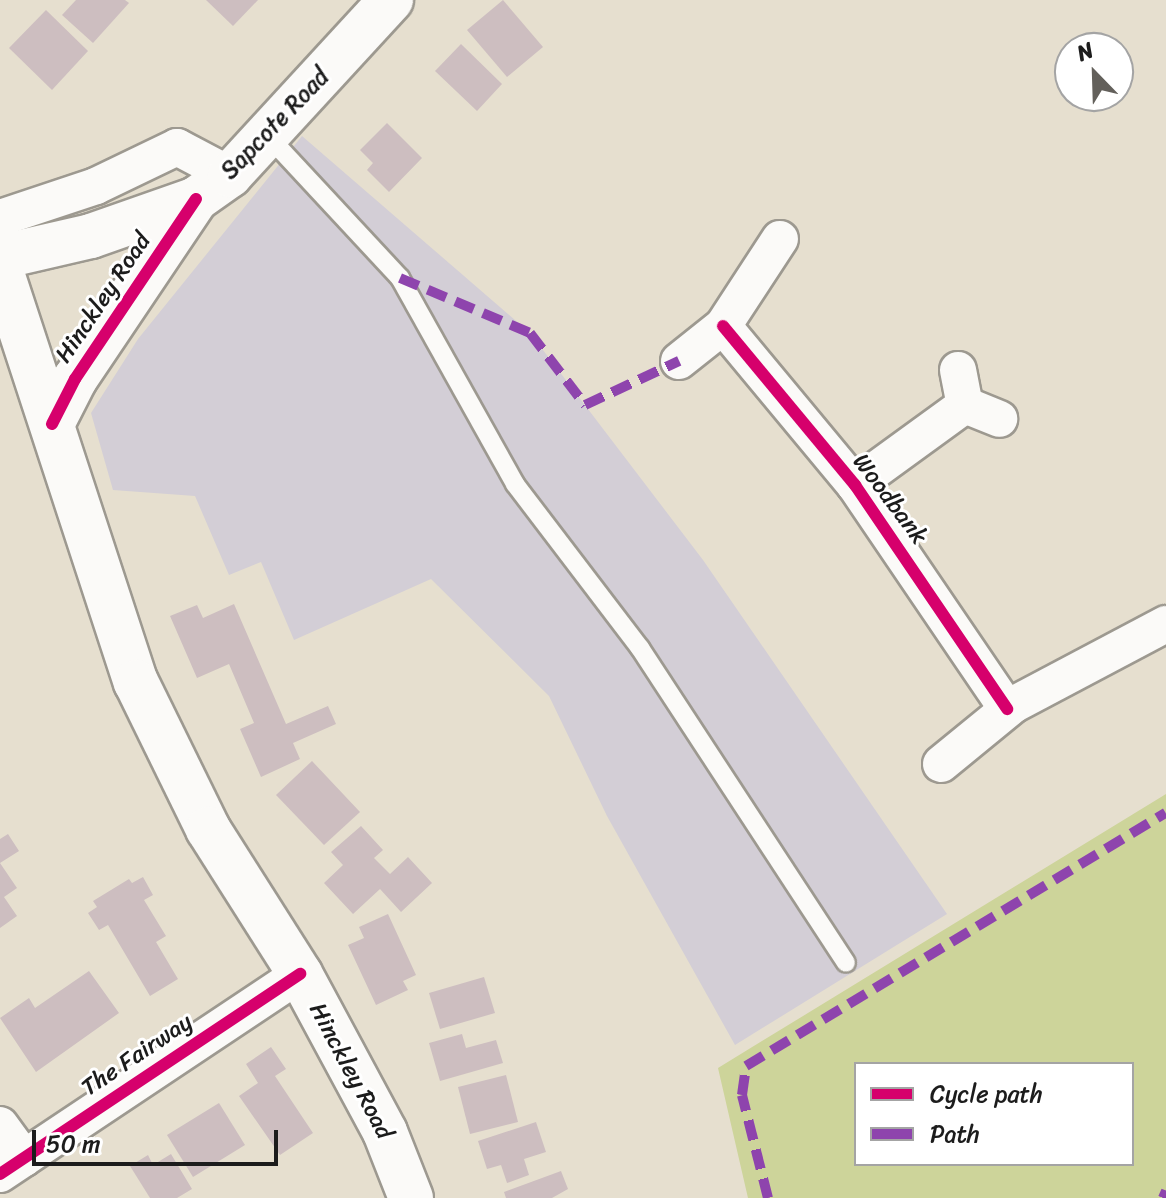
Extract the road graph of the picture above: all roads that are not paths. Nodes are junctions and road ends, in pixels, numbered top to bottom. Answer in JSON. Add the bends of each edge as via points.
{"nodes":[{"id":1,"x":391,"y":0,"type":"edge"},
{"id":2,"x":268,"y":136,"type":"junction"},
{"id":3,"x":213,"y":187,"type":"junction"},
{"id":4,"x":0,"y":218,"type":"edge"},
{"id":5,"x":780,"y":239,"type":"dead end"},
{"id":6,"x":0,"y":257,"type":"edge"},
{"id":7,"x":0,"y":267,"type":"edge"},
{"id":8,"x":723,"y":326,"type":"junction"},
{"id":9,"x":679,"y":361,"type":"dead end"},
{"id":10,"x":958,"y":370,"type":"dead end"},
{"id":11,"x":965,"y":405,"type":"junction"},
{"id":12,"x":999,"y":419,"type":"dead end"},
{"id":13,"x":52,"y":424,"type":"junction"},
{"id":14,"x":855,"y":485,"type":"junction"},
{"id":15,"x":1166,"y":624,"type":"edge"},
{"id":16,"x":1007,"y":709,"type":"junction"},
{"id":17,"x":941,"y":764,"type":"dead end"},
{"id":18,"x":846,"y":963,"type":"dead end"},
{"id":19,"x":300,"y":974,"type":"junction"},
{"id":20,"x":0,"y":1125,"type":"edge"},
{"id":21,"x":12,"y":1166,"type":"edge"},
{"id":22,"x":411,"y":1198,"type":"edge"}],
"edges":[{"from":1,"to":2,"type":"main road","name":"Sapcote Road"},
{"from":2,"to":3,"type":"main road","name":"Sapcote Road"},
{"from":2,"to":18,"type":"lane","via":[[400,278],[515,484],[640,648]]},
{"from":3,"to":4,"type":"street","via":[[177,147],[96,186]]},
{"from":3,"to":6,"type":"main road","name":"Sapcote Road","via":[[91,236]]},
{"from":3,"to":13,"type":"main road","name":"Hinckley Road","via":[[75,379]]},
{"from":5,"to":8,"type":"street"},
{"from":7,"to":13,"type":"main road","name":"Hinckley Road"},
{"from":8,"to":9,"type":"street"},
{"from":8,"to":14,"type":"street","name":"Woodbank"},
{"from":10,"to":11,"type":"street"},
{"from":11,"to":12,"type":"street"},
{"from":11,"to":14,"type":"street","name":"Woodbank"},
{"from":13,"to":19,"type":"main road","name":"Hinckley Road","via":[[136,682],[208,829]]},
{"from":14,"to":16,"type":"street","name":"Woodbank"},
{"from":15,"to":16,"type":"street"},
{"from":16,"to":17,"type":"street"},
{"from":19,"to":21,"type":"street","name":"The Fairway"},
{"from":19,"to":22,"type":"main road","name":"Hinckley Road","via":[[385,1132]]},
{"from":20,"to":21,"type":"street"}]}
